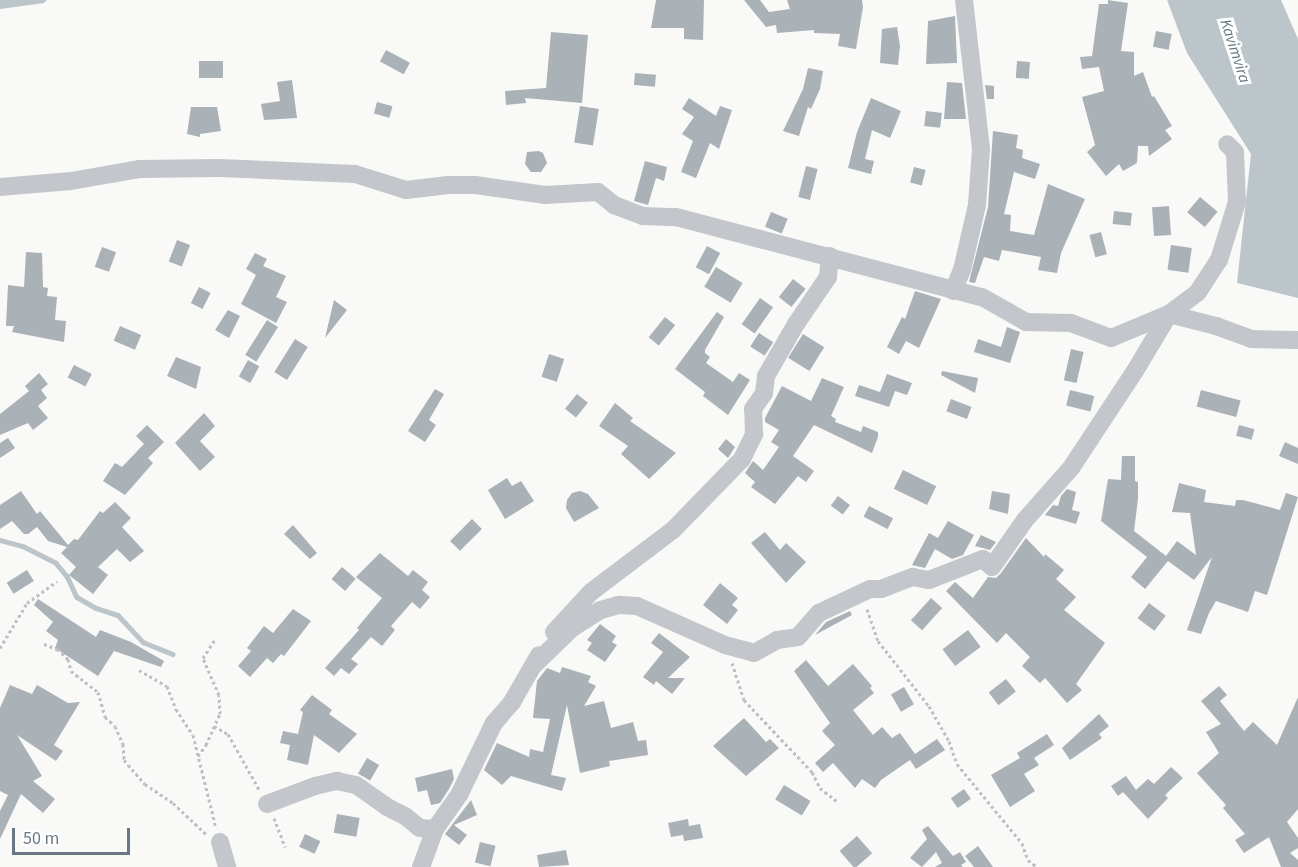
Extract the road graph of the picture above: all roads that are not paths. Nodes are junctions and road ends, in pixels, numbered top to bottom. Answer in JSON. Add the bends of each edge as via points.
{"nodes":[{"id":1,"x":964,"y":0,"type":"edge"},
{"id":2,"x":1227,"y":144,"type":"dead end"},
{"id":3,"x":0,"y":187,"type":"edge"},
{"id":4,"x":830,"y":256,"type":"junction"},
{"id":5,"x":953,"y":291,"type":"junction"},
{"id":6,"x":1169,"y":314,"type":"junction"},
{"id":7,"x":1298,"y":340,"type":"edge"},
{"id":8,"x":534,"y":664,"type":"junction"},
{"id":9,"x":267,"y":804,"type":"road end"},
{"id":10,"x":435,"y":829,"type":"junction"},
{"id":11,"x":421,"y":867,"type":"edge"}],
"edges":[{"from":1,"to":5,"type":"street","via":[[981,149],[976,205],[962,270]]},
{"from":2,"to":6,"type":"street","via":[[1235,152],[1237,202],[1221,254],[1198,292]]},
{"from":3,"to":4,"type":"street","via":[[71,181],[138,169],[219,168],[355,174],[406,190],[476,185],[544,195],[598,192],[614,205],[644,216],[676,217]]},
{"from":4,"to":5,"type":"street"},
{"from":4,"to":8,"type":"street","via":[[828,277],[766,376],[764,393],[753,409],[754,434],[742,459],[673,530],[591,592],[557,628]]},
{"from":5,"to":6,"type":"street","via":[[982,297],[1026,322],[1071,323],[1111,338]]},
{"from":6,"to":7,"type":"street","via":[[1251,339]]},
{"from":6,"to":8,"type":"street","via":[[1071,468],[1025,520],[992,567],[982,559],[929,580],[913,577],[881,590],[861,593],[819,613],[798,637],[777,640],[754,653],[725,645],[637,606],[620,605],[601,610],[572,628]]},
{"from":8,"to":10,"type":"street","via":[[495,723],[459,795]]},
{"from":9,"to":10,"type":"street","via":[[338,781],[356,785],[420,828]]},
{"from":10,"to":11,"type":"street"}]}
